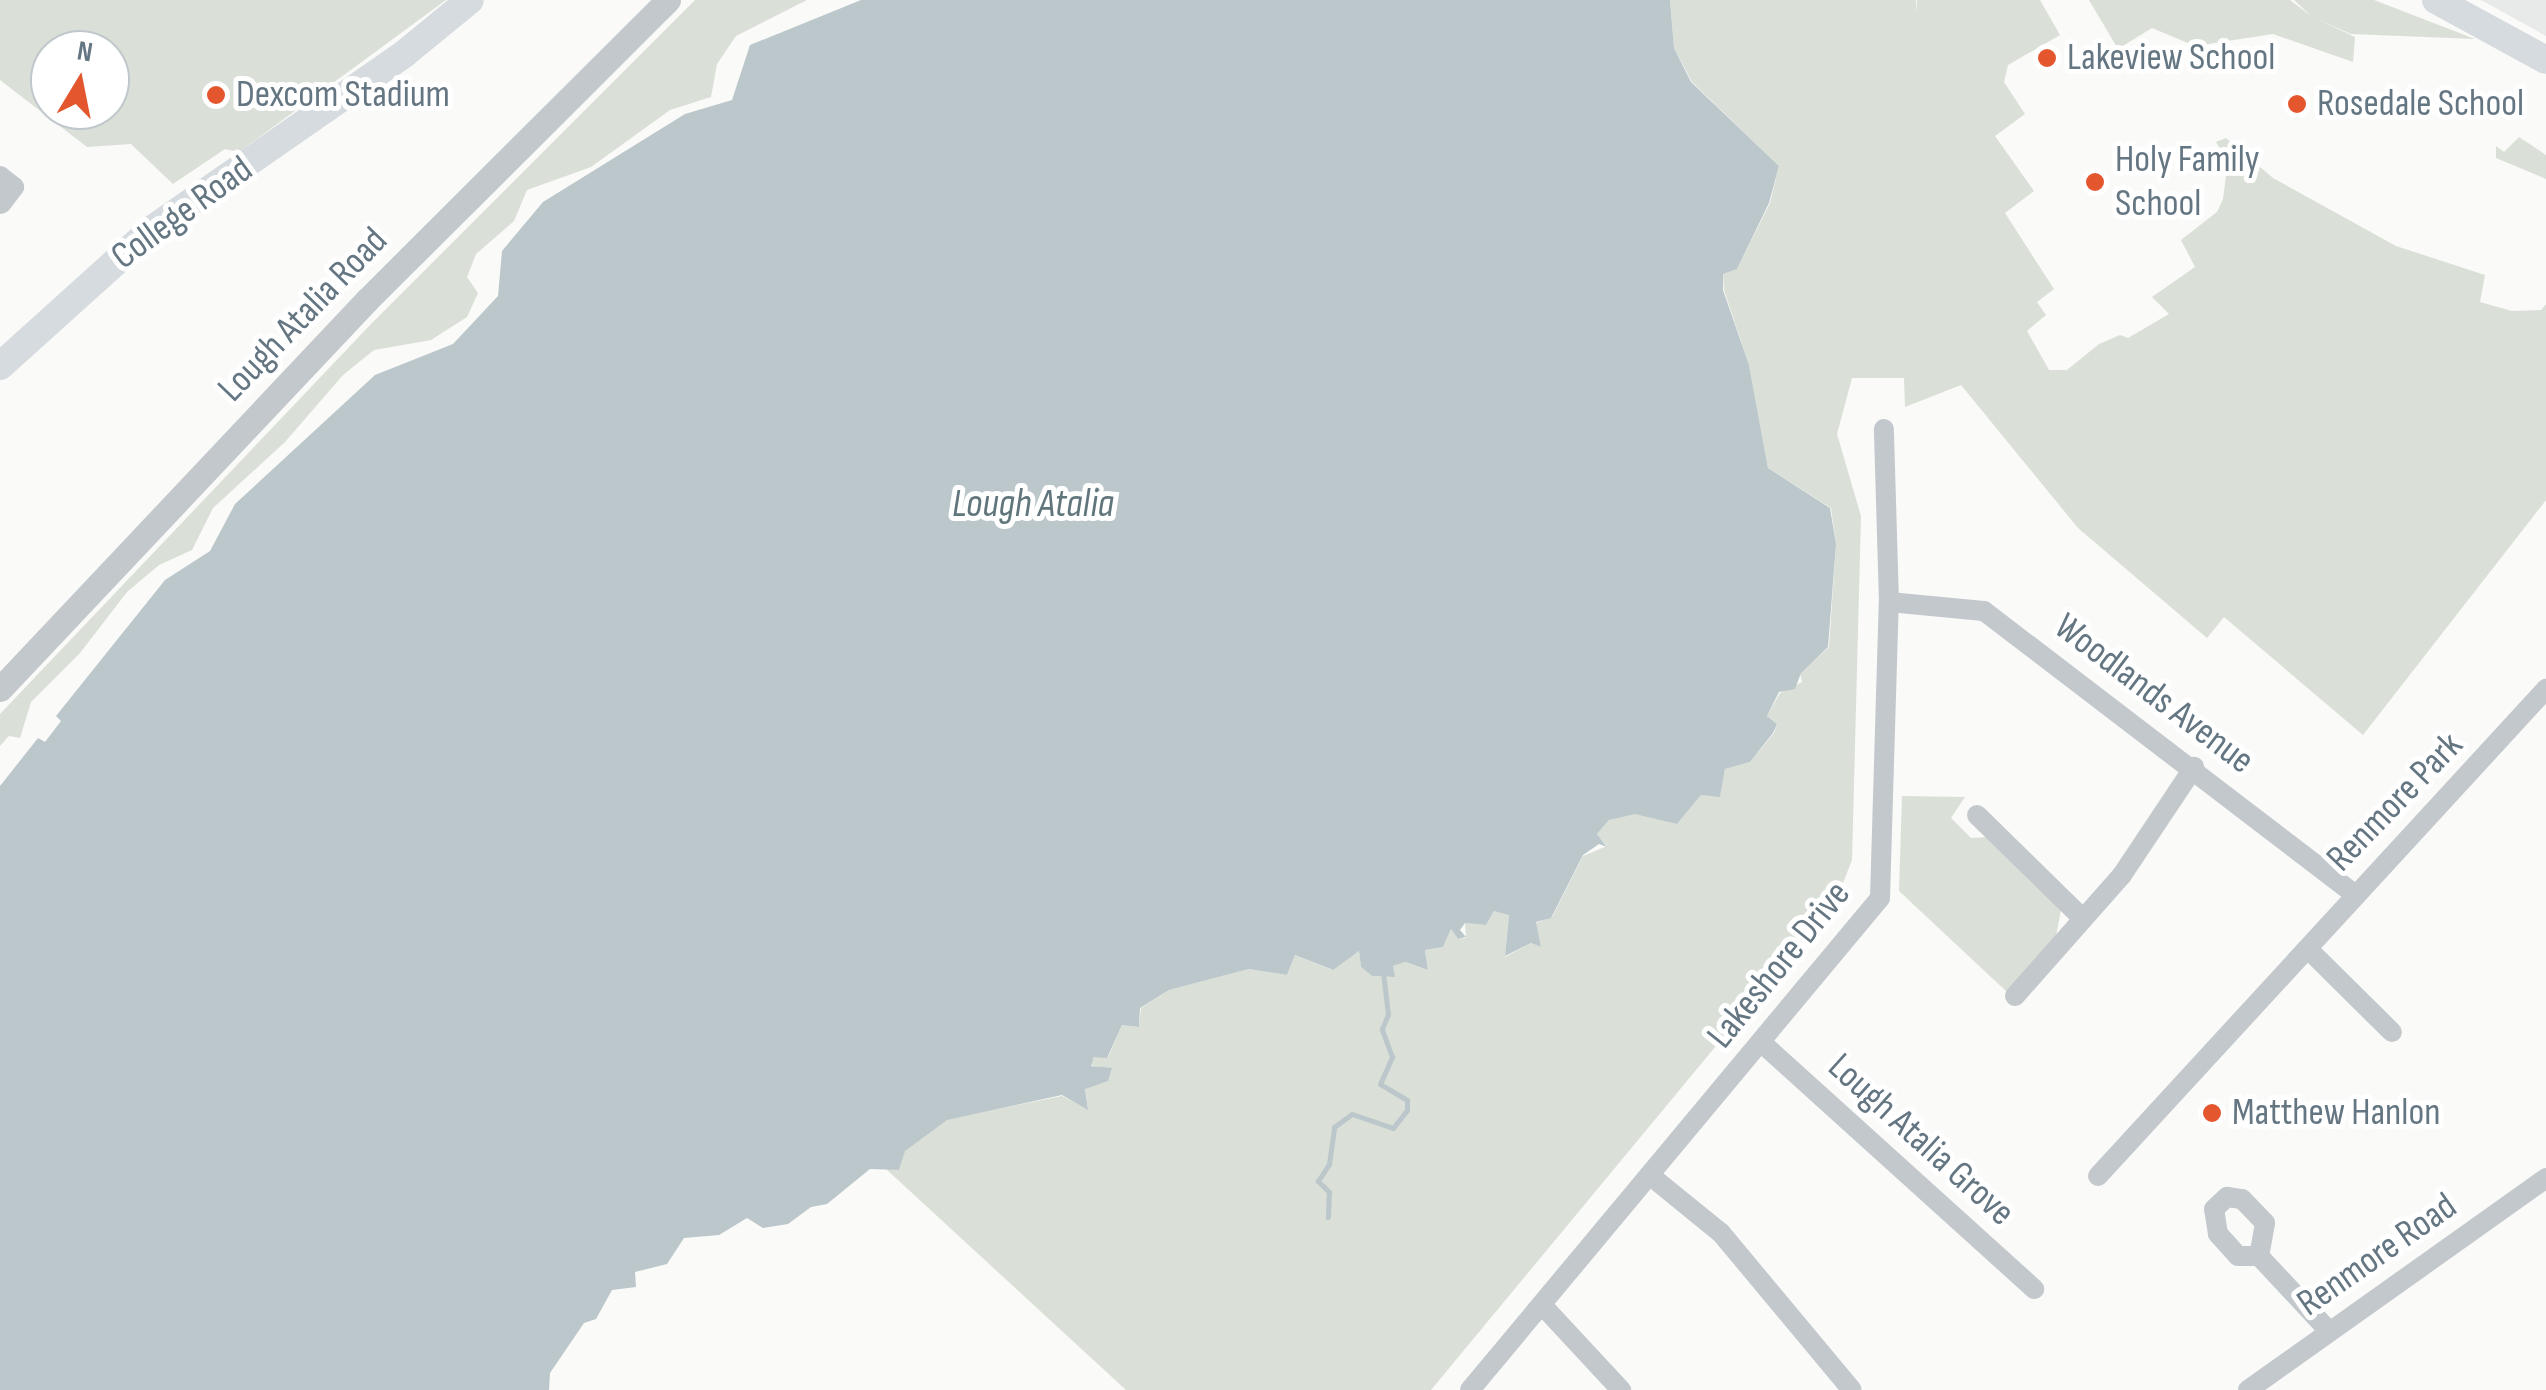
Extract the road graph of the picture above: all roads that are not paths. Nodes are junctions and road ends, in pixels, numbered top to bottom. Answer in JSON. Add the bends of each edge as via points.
{"nodes":[{"id":1,"x":470,"y":0,"type":"edge"},
{"id":2,"x":668,"y":0,"type":"edge"},
{"id":3,"x":2436,"y":0,"type":"edge"},
{"id":4,"x":2546,"y":60,"type":"edge"},
{"id":5,"x":0,"y":176,"type":"edge"},
{"id":6,"x":1,"y":204,"type":"edge"},
{"id":7,"x":0,"y":366,"type":"edge"},
{"id":8,"x":1884,"y":430,"type":"dead end"},
{"id":9,"x":1889,"y":602,"type":"junction"},
{"id":10,"x":0,"y":689,"type":"edge"},
{"id":11,"x":2542,"y":705,"type":"edge"},
{"id":12,"x":2194,"y":766,"type":"junction"},
{"id":13,"x":1977,"y":815,"type":"dead end"},
{"id":14,"x":2354,"y":894,"type":"junction"},
{"id":15,"x":2081,"y":917,"type":"junction"},
{"id":16,"x":2308,"y":949,"type":"junction"},
{"id":17,"x":2015,"y":996,"type":"dead end"},
{"id":18,"x":2392,"y":1032,"type":"dead end"},
{"id":19,"x":1762,"y":1043,"type":"junction"},
{"id":20,"x":2098,"y":1176,"type":"dead end"},
{"id":21,"x":1652,"y":1177,"type":"junction"},
{"id":22,"x":2546,"y":1178,"type":"edge"},
{"id":23,"x":2259,"y":1256,"type":"dead end"},
{"id":24,"x":2034,"y":1289,"type":"dead end"},
{"id":25,"x":1543,"y":1306,"type":"junction"},
{"id":26,"x":2329,"y":1331,"type":"junction"},
{"id":27,"x":1470,"y":1390,"type":"edge"},
{"id":28,"x":1621,"y":1390,"type":"edge"},
{"id":29,"x":1852,"y":1390,"type":"edge"},
{"id":30,"x":2248,"y":1390,"type":"edge"}],
"edges":[{"from":1,"to":7,"type":"main road","name":"College Road","via":[[404,54],[150,230]]},
{"from":2,"to":10,"type":"street","name":"Lough Atalia Road","via":[[368,300]]},
{"from":3,"to":4,"type":"main road"},
{"from":5,"to":6,"type":"street","via":[[14,187]]},
{"from":8,"to":9,"type":"street","name":"Lakeshore Drive"},
{"from":9,"to":12,"type":"street","name":"Woodlands Avenue","via":[[1984,611]]},
{"from":9,"to":19,"type":"street","name":"Lakeshore Drive","via":[[1880,898]]},
{"from":11,"to":14,"type":"street","name":"Renmore Park"},
{"from":12,"to":14,"type":"street","name":"Woodlands Avenue"},
{"from":12,"to":15,"type":"street","via":[[2122,875]]},
{"from":13,"to":15,"type":"street"},
{"from":14,"to":16,"type":"street","name":"Renmore Park"},
{"from":15,"to":17,"type":"street"},
{"from":16,"to":18,"type":"street"},
{"from":16,"to":20,"type":"street","name":"Renmore Park"},
{"from":19,"to":21,"type":"street","name":"Lakeshore Drive"},
{"from":19,"to":24,"type":"street","name":"Lough Atalia Grove"},
{"from":21,"to":25,"type":"street","name":"Lakeshore Drive"},
{"from":21,"to":29,"type":"street","via":[[1721,1233]]},
{"from":22,"to":26,"type":"street","name":"Renmore Road"},
{"from":23,"to":26,"type":"street"},
{"from":25,"to":27,"type":"street","name":"Lakeshore Drive"},
{"from":25,"to":28,"type":"street"},
{"from":26,"to":30,"type":"street","name":"Renmore Road"}]}
